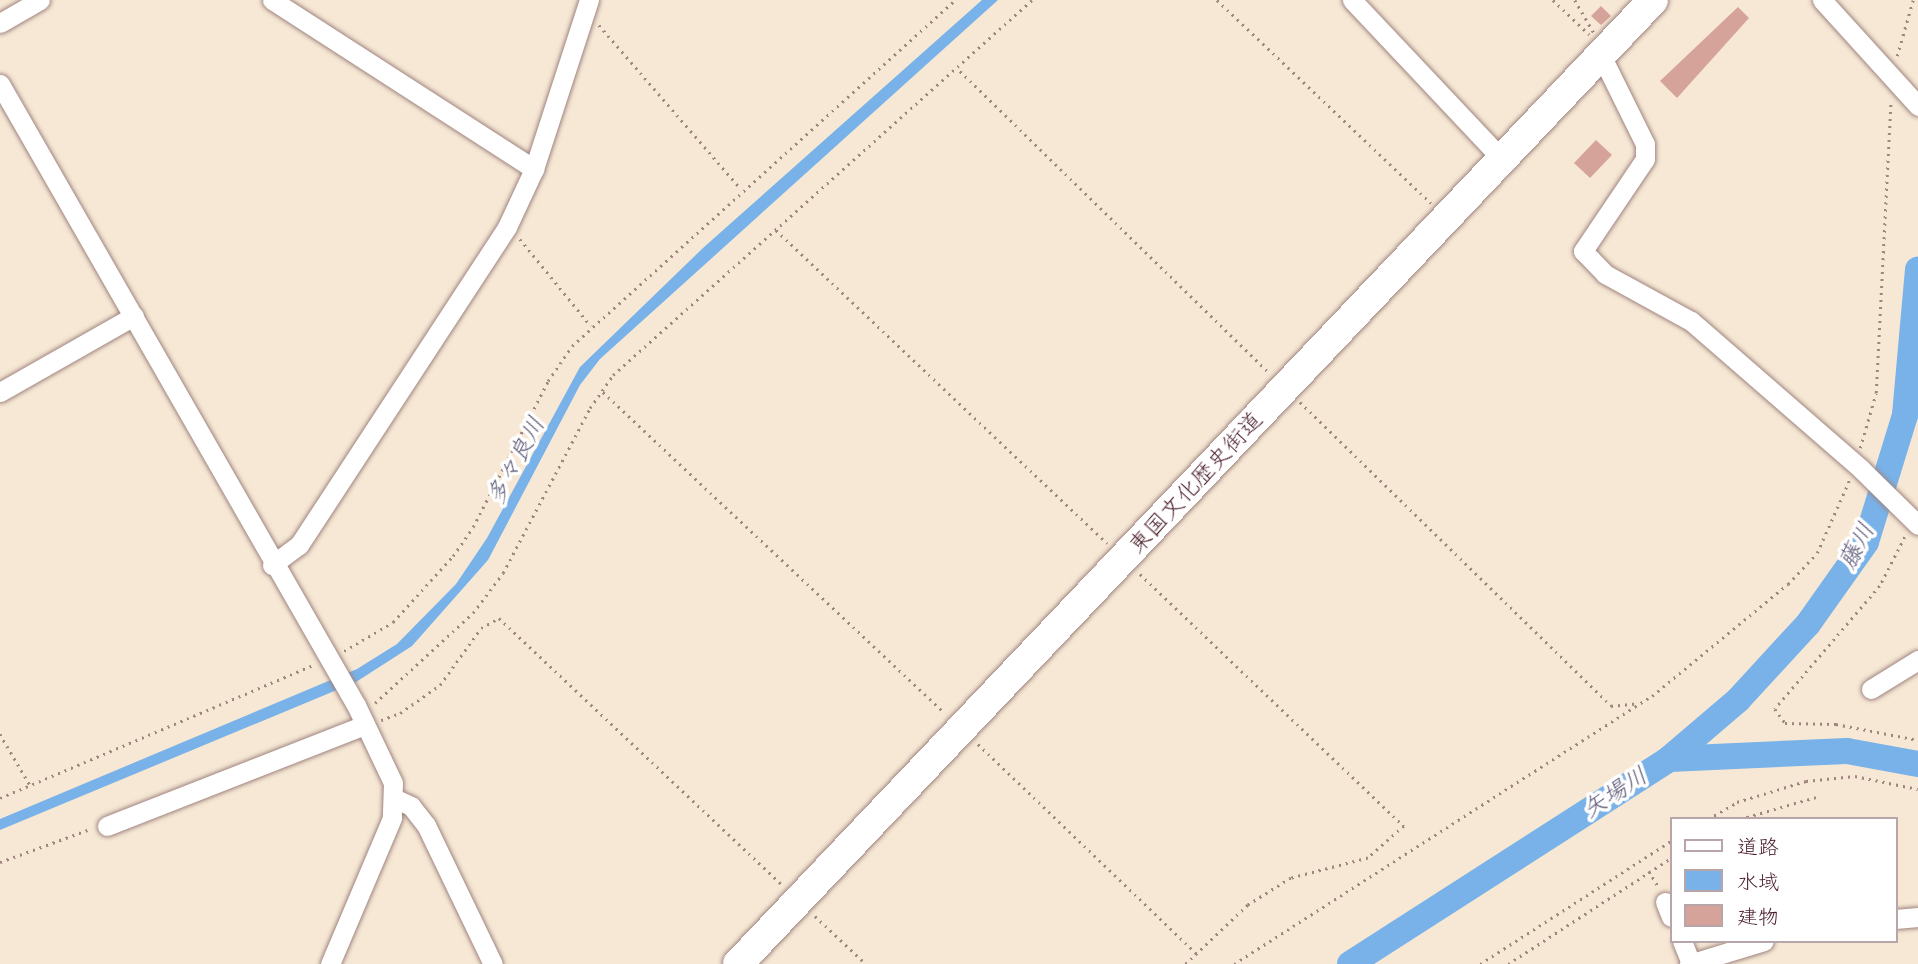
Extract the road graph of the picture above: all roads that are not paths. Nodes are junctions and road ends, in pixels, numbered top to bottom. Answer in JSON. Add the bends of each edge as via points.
{"nodes":[{"id":1,"x":40,"y":0,"type":"edge"},
{"id":2,"x":272,"y":0,"type":"edge"},
{"id":3,"x":1352,"y":0,"type":"edge"},
{"id":4,"x":1653,"y":0,"type":"edge"},
{"id":5,"x":1822,"y":0,"type":"edge"},
{"id":6,"x":587,"y":8,"type":"edge"},
{"id":7,"x":0,"y":23,"type":"edge"},
{"id":8,"x":1604,"y":51,"type":"junction"},
{"id":9,"x":0,"y":85,"type":"edge"},
{"id":10,"x":1918,"y":106,"type":"edge"},
{"id":11,"x":1502,"y":159,"type":"junction"},
{"id":12,"x":534,"y":169,"type":"junction"},
{"id":13,"x":134,"y":316,"type":"junction"},
{"id":14,"x":0,"y":392,"type":"edge"},
{"id":15,"x":1913,"y":519,"type":"edge"},
{"id":16,"x":272,"y":565,"type":"junction"},
{"id":17,"x":1918,"y":660,"type":"edge"},
{"id":18,"x":1871,"y":689,"type":"dead end"},
{"id":19,"x":360,"y":714,"type":"junction"},
{"id":20,"x":396,"y":799,"type":"junction"},
{"id":21,"x":107,"y":826,"type":"road end"},
{"id":22,"x":1918,"y":917,"type":"edge"},
{"id":23,"x":1897,"y":919,"type":"edge"},
{"id":24,"x":1683,"y":943,"type":"edge"},
{"id":25,"x":1758,"y":943,"type":"edge"},
{"id":26,"x":1693,"y":963,"type":"edge"},
{"id":27,"x":330,"y":964,"type":"edge"},
{"id":28,"x":493,"y":964,"type":"edge"},
{"id":29,"x":738,"y":964,"type":"edge"}],
"edges":[{"from":1,"to":7,"type":"street"},
{"from":2,"to":12,"type":"street"},
{"from":3,"to":11,"type":"street"},
{"from":4,"to":8,"type":"highway","name":"東国文化歴史街道"},
{"from":5,"to":10,"type":"street"},
{"from":6,"to":12,"type":"street"},
{"from":8,"to":11,"type":"highway","name":"東国文化歴史街道"},
{"from":8,"to":15,"type":"street","via":[[1645,144],[1645,159],[1583,251],[1605,274],[1691,321]]},
{"from":9,"to":13,"type":"street"},
{"from":11,"to":29,"type":"highway","name":"東国文化歴史街道"},
{"from":12,"to":16,"type":"street","via":[[508,225],[299,545]]},
{"from":13,"to":14,"type":"street"},
{"from":13,"to":16,"type":"street"},
{"from":16,"to":19,"type":"street"},
{"from":17,"to":18,"type":"street"},
{"from":19,"to":20,"type":"street","via":[[384,759]]},
{"from":19,"to":21,"type":"street"},
{"from":20,"to":27,"type":"street","via":[[377,856]]},
{"from":20,"to":28,"type":"street","via":[[411,806],[426,825]]},
{"from":22,"to":23,"type":"street"},
{"from":24,"to":26,"type":"street"},
{"from":25,"to":26,"type":"street"}]}
